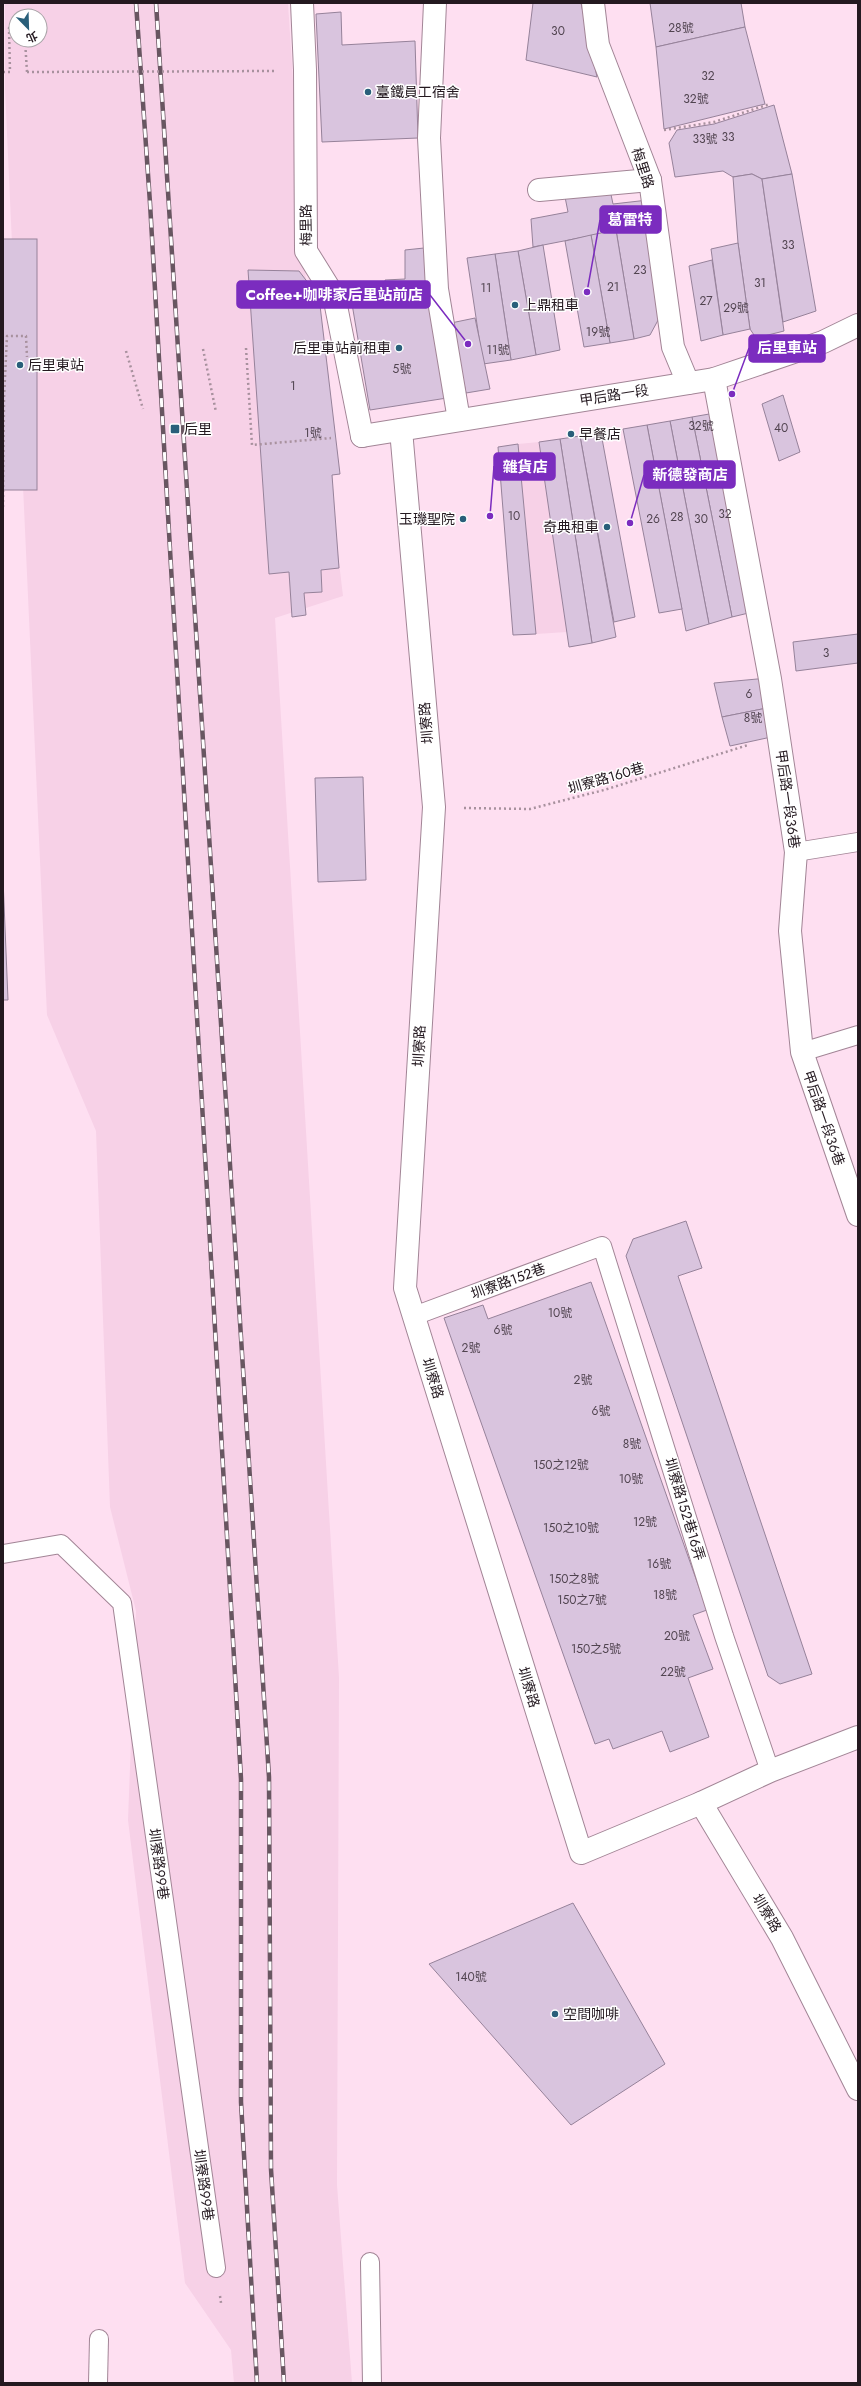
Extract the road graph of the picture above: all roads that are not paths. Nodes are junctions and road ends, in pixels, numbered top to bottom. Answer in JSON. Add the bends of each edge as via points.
{"nodes":[{"id":1,"x":302,"y":3,"type":"edge"},
{"id":2,"x":435,"y":3,"type":"edge"},
{"id":3,"x":593,"y":3,"type":"edge"},
{"id":4,"x":650,"y":180,"type":"junction"},
{"id":5,"x":539,"y":190,"type":"dead end"},
{"id":6,"x":858,"y":325,"type":"edge"},
{"id":7,"x":714,"y":379,"type":"junction"},
{"id":8,"x":688,"y":383,"type":"junction"},
{"id":9,"x":460,"y":420,"type":"junction"},
{"id":10,"x":401,"y":430,"type":"junction"},
{"id":11,"x":362,"y":436,"type":"joint"},
{"id":12,"x":858,"y":842,"type":"edge"},
{"id":13,"x":796,"y":852,"type":"junction"},
{"id":14,"x":858,"y":1034,"type":"edge"},
{"id":15,"x":802,"y":1052,"type":"junction"},
{"id":16,"x":858,"y":1215,"type":"edge"},
{"id":17,"x":602,"y":1246,"type":"joint"},
{"id":18,"x":414,"y":1316,"type":"junction"},
{"id":19,"x":3,"y":1554,"type":"edge"},
{"id":20,"x":858,"y":1737,"type":"edge"},
{"id":21,"x":770,"y":1771,"type":"junction"},
{"id":22,"x":701,"y":1803,"type":"junction"},
{"id":23,"x":858,"y":2089,"type":"edge"},
{"id":24,"x":370,"y":2262,"type":"dead end"},
{"id":25,"x":216,"y":2268,"type":"dead end"},
{"id":26,"x":99,"y":2339,"type":"dead end"},
{"id":27,"x":98,"y":2383,"type":"edge"},
{"id":28,"x":372,"y":2383,"type":"edge"}],
"edges":[{"from":1,"to":11,"type":"street","name":"梅里路","via":[[306,251],[334,296]]},
{"from":2,"to":9,"type":"street","via":[[429,138],[437,288]]},
{"from":3,"to":4,"type":"street","name":"梅里路","via":[[598,45]]},
{"from":4,"to":5,"type":"street"},
{"from":4,"to":8,"type":"street","name":"梅里路","via":[[673,347]]},
{"from":6,"to":7,"type":"street","name":"甲后路一段","via":[[823,342]]},
{"from":7,"to":8,"type":"street","name":"甲后路一段"},
{"from":7,"to":13,"type":"street","name":"甲后路一段36巷","via":[[779,736]]},
{"from":8,"to":9,"type":"street","name":"甲后路一段"},
{"from":9,"to":10,"type":"street","name":"甲后路一段"},
{"from":10,"to":11,"type":"street","name":"甲后路一段"},
{"from":10,"to":18,"type":"street","name":"圳寮路","via":[[434,807],[405,1288]]},
{"from":12,"to":13,"type":"lane"},
{"from":13,"to":15,"type":"street","name":"甲后路一段36巷","via":[[790,931]]},
{"from":14,"to":15,"type":"lane"},
{"from":15,"to":16,"type":"street","name":"甲后路一段36巷"},
{"from":17,"to":18,"type":"lane","name":"圳寮路152巷"},
{"from":17,"to":21,"type":"lane","name":"圳寮路152巷16弄","via":[[722,1629]]},
{"from":18,"to":22,"type":"street","name":"圳寮路","via":[[581,1853]]},
{"from":19,"to":25,"type":"lane","name":"圳寮路99巷","via":[[61,1544],[122,1603]]},
{"from":20,"to":21,"type":"street"},
{"from":21,"to":22,"type":"street"},
{"from":22,"to":23,"type":"street","name":"圳寮路","via":[[782,1938]]},
{"from":24,"to":28,"type":"lane"},
{"from":26,"to":27,"type":"lane"}]}
